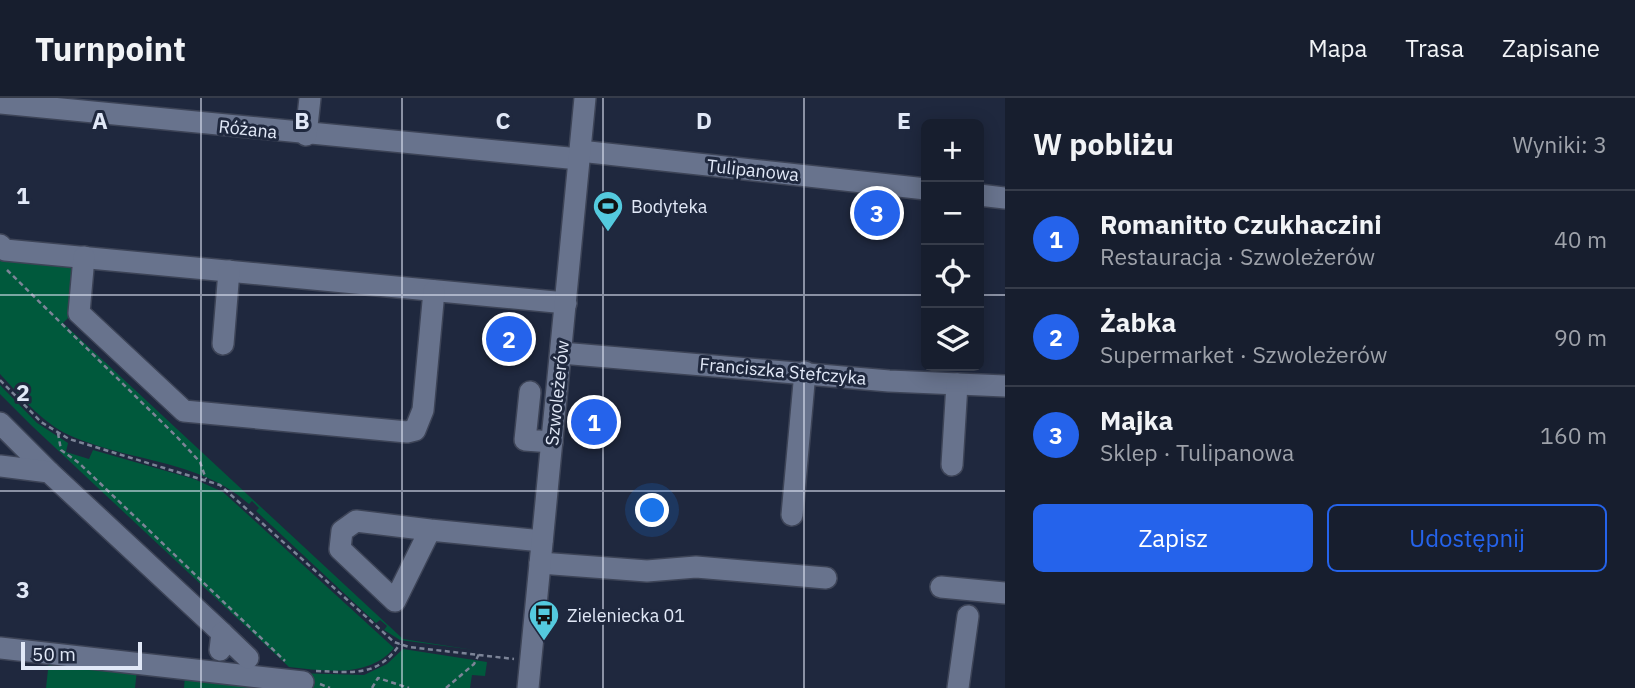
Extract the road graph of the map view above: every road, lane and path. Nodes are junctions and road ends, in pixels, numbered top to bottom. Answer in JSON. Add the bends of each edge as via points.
{"nodes":[{"id":1,"x":310,"y":98,"type":"edge"},
{"id":2,"x":585,"y":98,"type":"edge"},
{"id":3,"x":0,"y":103,"type":"edge"},
{"id":4,"x":306,"y":135,"type":"junction"},
{"id":5,"x":579,"y":155,"type":"junction"},
{"id":6,"x":921,"y":189,"type":"edge"},
{"id":7,"x":984,"y":196,"type":"edge"},
{"id":8,"x":1005,"y":198,"type":"edge"},
{"id":9,"x":1,"y":255,"type":"edge"},
{"id":10,"x":84,"y":257,"type":"junction"},
{"id":11,"x":229,"y":271,"type":"junction"},
{"id":12,"x":434,"y":291,"type":"junction"},
{"id":13,"x":552,"y":299,"type":"junction"},
{"id":14,"x":223,"y":344,"type":"dead end"},
{"id":15,"x":561,"y":353,"type":"junction"},
{"id":16,"x":805,"y":372,"type":"junction"},
{"id":17,"x":0,"y":380,"type":"edge"},
{"id":18,"x":957,"y":384,"type":"junction"},
{"id":19,"x":1005,"y":386,"type":"edge"},
{"id":20,"x":530,"y":392,"type":"dead end"},
{"id":21,"x":0,"y":423,"type":"edge"},
{"id":22,"x":58,"y":433,"type":"junction"},
{"id":23,"x":552,"y":442,"type":"junction"},
{"id":24,"x":952,"y":465,"type":"dead end"},
{"id":25,"x":0,"y":466,"type":"edge"},
{"id":26,"x":49,"y":472,"type":"junction"},
{"id":27,"x":206,"y":480,"type":"junction"},
{"id":28,"x":792,"y":515,"type":"dead end"},
{"id":29,"x":430,"y":530,"type":"dead end"},
{"id":30,"x":542,"y":541,"type":"junction"},
{"id":31,"x":540,"y":563,"type":"junction"},
{"id":32,"x":826,"y":578,"type":"dead end"},
{"id":33,"x":941,"y":587,"type":"dead end"},
{"id":34,"x":1005,"y":593,"type":"edge"},
{"id":35,"x":968,"y":616,"type":"dead end"},
{"id":36,"x":400,"y":644,"type":"junction"},
{"id":37,"x":0,"y":648,"type":"edge"},
{"id":38,"x":479,"y":654,"type":"junction"},
{"id":39,"x":248,"y":658,"type":"dead end"},
{"id":40,"x":519,"y":659,"type":"dead end"},
{"id":41,"x":288,"y":664,"type":"dead end"},
{"id":42,"x":307,"y":677,"type":"joint"},
{"id":43,"x":372,"y":688,"type":"edge"},
{"id":44,"x":409,"y":688,"type":"edge"},
{"id":45,"x":446,"y":688,"type":"edge"},
{"id":46,"x":528,"y":688,"type":"edge"},
{"id":47,"x":958,"y":688,"type":"edge"}],
"edges":[{"from":1,"to":4,"type":"street"},
{"from":2,"to":5,"type":"street","name":"Szwoleżerów"},
{"from":3,"to":4,"type":"street","name":"Różana"},
{"from":4,"to":5,"type":"street","name":"Różana","via":[[409,137]]},
{"from":5,"to":6,"type":"street","name":"Tulipanowa"},
{"from":5,"to":13,"type":"street","name":"Szwoleżerów"},
{"from":7,"to":8,"type":"street"},
{"from":9,"to":10,"type":"street","via":[[5,250]]},
{"from":9,"to":27,"type":"path","via":[[200,462]]},
{"from":10,"to":11,"type":"street"},
{"from":10,"to":12,"type":"street","via":[[79,313],[184,411],[407,432],[415,429],[423,410]]},
{"from":11,"to":12,"type":"street"},
{"from":11,"to":14,"type":"street"},
{"from":12,"to":13,"type":"street"},
{"from":13,"to":15,"type":"street","name":"Szwoleżerów"},
{"from":15,"to":16,"type":"street","name":"Franciszka Stefczyka"},
{"from":15,"to":23,"type":"street","name":"Szwoleżerów"},
{"from":16,"to":18,"type":"street","name":"Franciszka Stefczyka"},
{"from":16,"to":28,"type":"street"},
{"from":17,"to":22,"type":"path"},
{"from":18,"to":19,"type":"street","name":"Franciszka Stefczyka"},
{"from":18,"to":24,"type":"street"},
{"from":20,"to":23,"type":"street","via":[[525,440]]},
{"from":21,"to":26,"type":"street"},
{"from":22,"to":27,"type":"path"},
{"from":22,"to":41,"type":"path","via":[[61,450]]},
{"from":23,"to":30,"type":"street","name":"Szwoleżerów"},
{"from":25,"to":26,"type":"street"},
{"from":26,"to":39,"type":"street","via":[[221,642]]},
{"from":27,"to":36,"type":"path","via":[[230,492],[379,631]]},
{"from":29,"to":30,"type":"street"},
{"from":30,"to":31,"type":"street","name":"Szwoleżerów"},
{"from":31,"to":32,"type":"street","via":[[647,571],[696,567]]},
{"from":31,"to":46,"type":"street","name":"Szwoleżerów"},
{"from":33,"to":34,"type":"street"},
{"from":35,"to":47,"type":"street"},
{"from":36,"to":38,"type":"path"},
{"from":36,"to":42,"type":"path","via":[[386,662],[363,673]]},
{"from":37,"to":42,"type":"street"},
{"from":38,"to":40,"type":"path"},
{"from":38,"to":45,"type":"path"},
{"from":43,"to":44,"type":"path","via":[[378,678]]}]}
